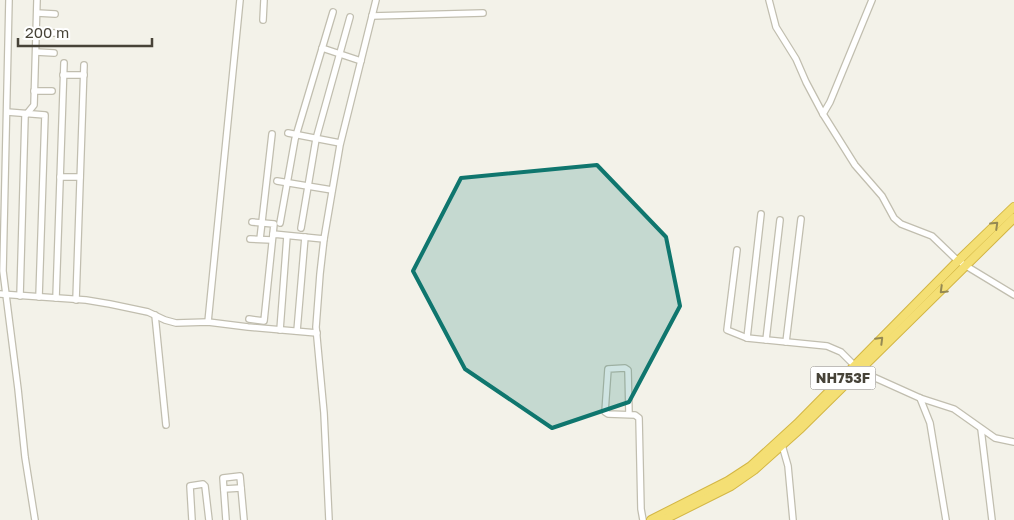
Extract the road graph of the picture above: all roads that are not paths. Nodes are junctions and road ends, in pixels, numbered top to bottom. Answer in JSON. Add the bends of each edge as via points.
{"nodes":[{"id":1,"x":9,"y":0,"type":"edge"},
{"id":2,"x":37,"y":0,"type":"edge"},
{"id":3,"x":240,"y":0,"type":"edge"},
{"id":4,"x":264,"y":0,"type":"edge"},
{"id":5,"x":376,"y":0,"type":"edge"},
{"id":6,"x":769,"y":0,"type":"edge"},
{"id":7,"x":872,"y":0,"type":"edge"},
{"id":8,"x":333,"y":12,"type":"dead end"},
{"id":9,"x":37,"y":13,"type":"junction"},
{"id":10,"x":483,"y":13,"type":"dead end"},
{"id":11,"x":55,"y":14,"type":"dead end"},
{"id":12,"x":372,"y":16,"type":"junction"},
{"id":13,"x":350,"y":17,"type":"dead end"},
{"id":14,"x":263,"y":20,"type":"dead end"},
{"id":15,"x":36,"y":32,"type":"junction"},
{"id":16,"x":54,"y":33,"type":"dead end"},
{"id":17,"x":322,"y":48,"type":"junction"},
{"id":18,"x":36,"y":52,"type":"junction"},
{"id":19,"x":54,"y":53,"type":"dead end"},
{"id":20,"x":339,"y":54,"type":"junction"},
{"id":21,"x":361,"y":62,"type":"junction"},
{"id":22,"x":64,"y":63,"type":"dead end"},
{"id":23,"x":84,"y":65,"type":"dead end"},
{"id":24,"x":63,"y":74,"type":"junction"},
{"id":25,"x":84,"y":75,"type":"junction"},
{"id":26,"x":34,"y":91,"type":"junction"},
{"id":27,"x":52,"y":91,"type":"dead end"},
{"id":28,"x":7,"y":112,"type":"junction"},
{"id":29,"x":26,"y":114,"type":"junction"},
{"id":30,"x":823,"y":114,"type":"junction"},
{"id":31,"x":288,"y":133,"type":"dead end"},
{"id":32,"x":272,"y":134,"type":"dead end"},
{"id":33,"x":296,"y":135,"type":"junction"},
{"id":34,"x":316,"y":138,"type":"junction"},
{"id":35,"x":3,"y":143,"type":"edge"},
{"id":36,"x":340,"y":143,"type":"junction"},
{"id":37,"x":60,"y":177,"type":"junction"},
{"id":38,"x":80,"y":177,"type":"junction"},
{"id":39,"x":277,"y":181,"type":"dead end"},
{"id":40,"x":287,"y":182,"type":"junction"},
{"id":41,"x":307,"y":186,"type":"junction"},
{"id":42,"x":332,"y":190,"type":"junction"},
{"id":43,"x":1014,"y":206,"type":"edge"},
{"id":44,"x":761,"y":214,"type":"dead end"},
{"id":45,"x":1014,"y":218,"type":"edge"},
{"id":46,"x":801,"y":219,"type":"dead end"},
{"id":47,"x":780,"y":220,"type":"dead end"},
{"id":48,"x":252,"y":222,"type":"dead end"},
{"id":49,"x":262,"y":222,"type":"junction"},
{"id":50,"x":280,"y":223,"type":"dead end"},
{"id":51,"x":301,"y":228,"type":"dead end"},
{"id":52,"x":287,"y":236,"type":"junction"},
{"id":53,"x":273,"y":237,"type":"junction"},
{"id":54,"x":304,"y":237,"type":"junction"},
{"id":55,"x":250,"y":239,"type":"dead end"},
{"id":56,"x":260,"y":239,"type":"junction"},
{"id":57,"x":324,"y":239,"type":"junction"},
{"id":58,"x":737,"y":250,"type":"dead end"},
{"id":59,"x":958,"y":261,"type":"junction"},
{"id":60,"x":967,"y":266,"type":"junction"},
{"id":61,"x":3,"y":294,"type":"edge"},
{"id":62,"x":1014,"y":295,"type":"edge"},
{"id":63,"x":20,"y":296,"type":"junction"},
{"id":64,"x":39,"y":297,"type":"junction"},
{"id":65,"x":56,"y":298,"type":"junction"},
{"id":66,"x":76,"y":300,"type":"junction"},
{"id":67,"x":155,"y":315,"type":"junction"},
{"id":68,"x":248,"y":320,"type":"dead end"},
{"id":69,"x":208,"y":322,"type":"junction"},
{"id":70,"x":280,"y":330,"type":"junction"},
{"id":71,"x":297,"y":331,"type":"junction"},
{"id":72,"x":317,"y":333,"type":"junction"},
{"id":73,"x":747,"y":338,"type":"junction"},
{"id":74,"x":766,"y":340,"type":"junction"},
{"id":75,"x":786,"y":342,"type":"junction"},
{"id":76,"x":857,"y":368,"type":"junction"},
{"id":77,"x":920,"y":398,"type":"junction"},
{"id":78,"x":629,"y":414,"type":"junction"},
{"id":79,"x":166,"y":425,"type":"dead end"},
{"id":80,"x":981,"y":429,"type":"junction"},
{"id":81,"x":1014,"y":442,"type":"edge"},
{"id":82,"x":782,"y":445,"type":"junction"},
{"id":83,"x":241,"y":488,"type":"junction"},
{"id":84,"x":224,"y":489,"type":"junction"},
{"id":85,"x":35,"y":520,"type":"edge"},
{"id":86,"x":192,"y":520,"type":"edge"},
{"id":87,"x":209,"y":520,"type":"edge"},
{"id":88,"x":226,"y":520,"type":"edge"},
{"id":89,"x":244,"y":520,"type":"edge"},
{"id":90,"x":329,"y":520,"type":"edge"},
{"id":91,"x":643,"y":520,"type":"edge"},
{"id":92,"x":651,"y":520,"type":"edge"},
{"id":93,"x":663,"y":520,"type":"edge"},
{"id":94,"x":793,"y":520,"type":"edge"},
{"id":95,"x":946,"y":520,"type":"edge"},
{"id":96,"x":992,"y":520,"type":"edge"}],
"edges":[{"from":1,"to":28,"type":"street"},
{"from":2,"to":9,"type":"street"},
{"from":3,"to":69,"type":"street"},
{"from":4,"to":14,"type":"street"},
{"from":5,"to":12,"type":"street"},
{"from":6,"to":30,"type":"street","via":[[776,27]]},
{"from":7,"to":30,"type":"street"},
{"from":8,"to":17,"type":"street"},
{"from":9,"to":11,"type":"street"},
{"from":9,"to":15,"type":"street"},
{"from":10,"to":12,"type":"street"},
{"from":12,"to":21,"type":"street"},
{"from":13,"to":20,"type":"street"},
{"from":15,"to":16,"type":"street"},
{"from":15,"to":18,"type":"street"},
{"from":17,"to":20,"type":"street"},
{"from":17,"to":33,"type":"street"},
{"from":18,"to":19,"type":"street"},
{"from":18,"to":26,"type":"street"},
{"from":20,"to":21,"type":"street"},
{"from":20,"to":34,"type":"street"},
{"from":21,"to":36,"type":"street"},
{"from":22,"to":24,"type":"street"},
{"from":23,"to":25,"type":"street"},
{"from":24,"to":25,"type":"street"},
{"from":24,"to":37,"type":"street"},
{"from":25,"to":38,"type":"street"},
{"from":26,"to":27,"type":"street"},
{"from":26,"to":29,"type":"street","via":[[33,107]]},
{"from":28,"to":29,"type":"street"},
{"from":28,"to":35,"type":"street"},
{"from":29,"to":63,"type":"street"},
{"from":29,"to":64,"type":"street","via":[[45,115]]},
{"from":30,"to":59,"type":"street","via":[[894,218],[932,236]]},
{"from":31,"to":33,"type":"street"},
{"from":32,"to":49,"type":"street"},
{"from":33,"to":34,"type":"street"},
{"from":33,"to":40,"type":"street"},
{"from":34,"to":36,"type":"street"},
{"from":34,"to":41,"type":"street"},
{"from":35,"to":61,"type":"street"},
{"from":36,"to":42,"type":"street"},
{"from":37,"to":38,"type":"street"},
{"from":37,"to":65,"type":"street"},
{"from":38,"to":66,"type":"street"},
{"from":39,"to":40,"type":"street"},
{"from":40,"to":41,"type":"street"},
{"from":40,"to":50,"type":"street"},
{"from":41,"to":42,"type":"street"},
{"from":41,"to":51,"type":"street"},
{"from":42,"to":57,"type":"street"},
{"from":59,"to":43,"type":"highway","number":"NH753F","one_way":true},
{"from":44,"to":73,"type":"street"},
{"from":45,"to":60,"type":"highway","number":"NH753F"},
{"from":46,"to":75,"type":"street"},
{"from":47,"to":74,"type":"street"},
{"from":48,"to":49,"type":"street"},
{"from":49,"to":53,"type":"street","via":[[274,224]]},
{"from":49,"to":56,"type":"street"},
{"from":52,"to":53,"type":"street"},
{"from":52,"to":54,"type":"street"},
{"from":52,"to":70,"type":"street"},
{"from":53,"to":56,"type":"street"},
{"from":53,"to":68,"type":"street","via":[[264,321]]},
{"from":54,"to":57,"type":"street"},
{"from":54,"to":71,"type":"street"},
{"from":55,"to":56,"type":"street"},
{"from":57,"to":72,"type":"street"},
{"from":58,"to":73,"type":"street","via":[[727,330]]},
{"from":59,"to":60,"type":"street"},
{"from":76,"to":59,"type":"highway","number":"NH753F","one_way":true},
{"from":60,"to":62,"type":"street"},
{"from":60,"to":76,"type":"highway","number":"NH753F","one_way":true},
{"from":61,"to":63,"type":"street"},
{"from":61,"to":85,"type":"street"},
{"from":63,"to":64,"type":"street"},
{"from":64,"to":65,"type":"street"},
{"from":65,"to":66,"type":"street"},
{"from":66,"to":67,"type":"street"},
{"from":67,"to":69,"type":"street","via":[[176,323]]},
{"from":67,"to":79,"type":"street"},
{"from":69,"to":70,"type":"street"},
{"from":70,"to":71,"type":"street"},
{"from":71,"to":72,"type":"street"},
{"from":72,"to":90,"type":"street"},
{"from":73,"to":74,"type":"street"},
{"from":74,"to":75,"type":"street"},
{"from":75,"to":76,"type":"street","via":[[827,346],[845,356]]},
{"from":76,"to":77,"type":"street"},
{"from":76,"to":82,"type":"highway","number":"NH753F"},
{"from":76,"to":92,"type":"highway","number":"NH753F","via":[[751,466]]},
{"from":77,"to":80,"type":"street","via":[[954,409]]},
{"from":77,"to":95,"type":"street","via":[[930,423]]},
{"from":78,"to":78,"type":"street","via":[[628,370],[608,369],[605,412]]},
{"from":78,"to":91,"type":"street","via":[[639,418]]},
{"from":80,"to":81,"type":"street","via":[[1000,440]]},
{"from":80,"to":96,"type":"street"},
{"from":82,"to":93,"type":"highway","number":"NH753F","via":[[731,486]]},
{"from":82,"to":94,"type":"street","via":[[788,466]]},
{"from":83,"to":84,"type":"street"},
{"from":83,"to":84,"type":"street","via":[[240,476],[223,478]]},
{"from":83,"to":89,"type":"street"},
{"from":84,"to":88,"type":"street"},
{"from":86,"to":87,"type":"street","via":[[190,486],[203,484]]}]}
